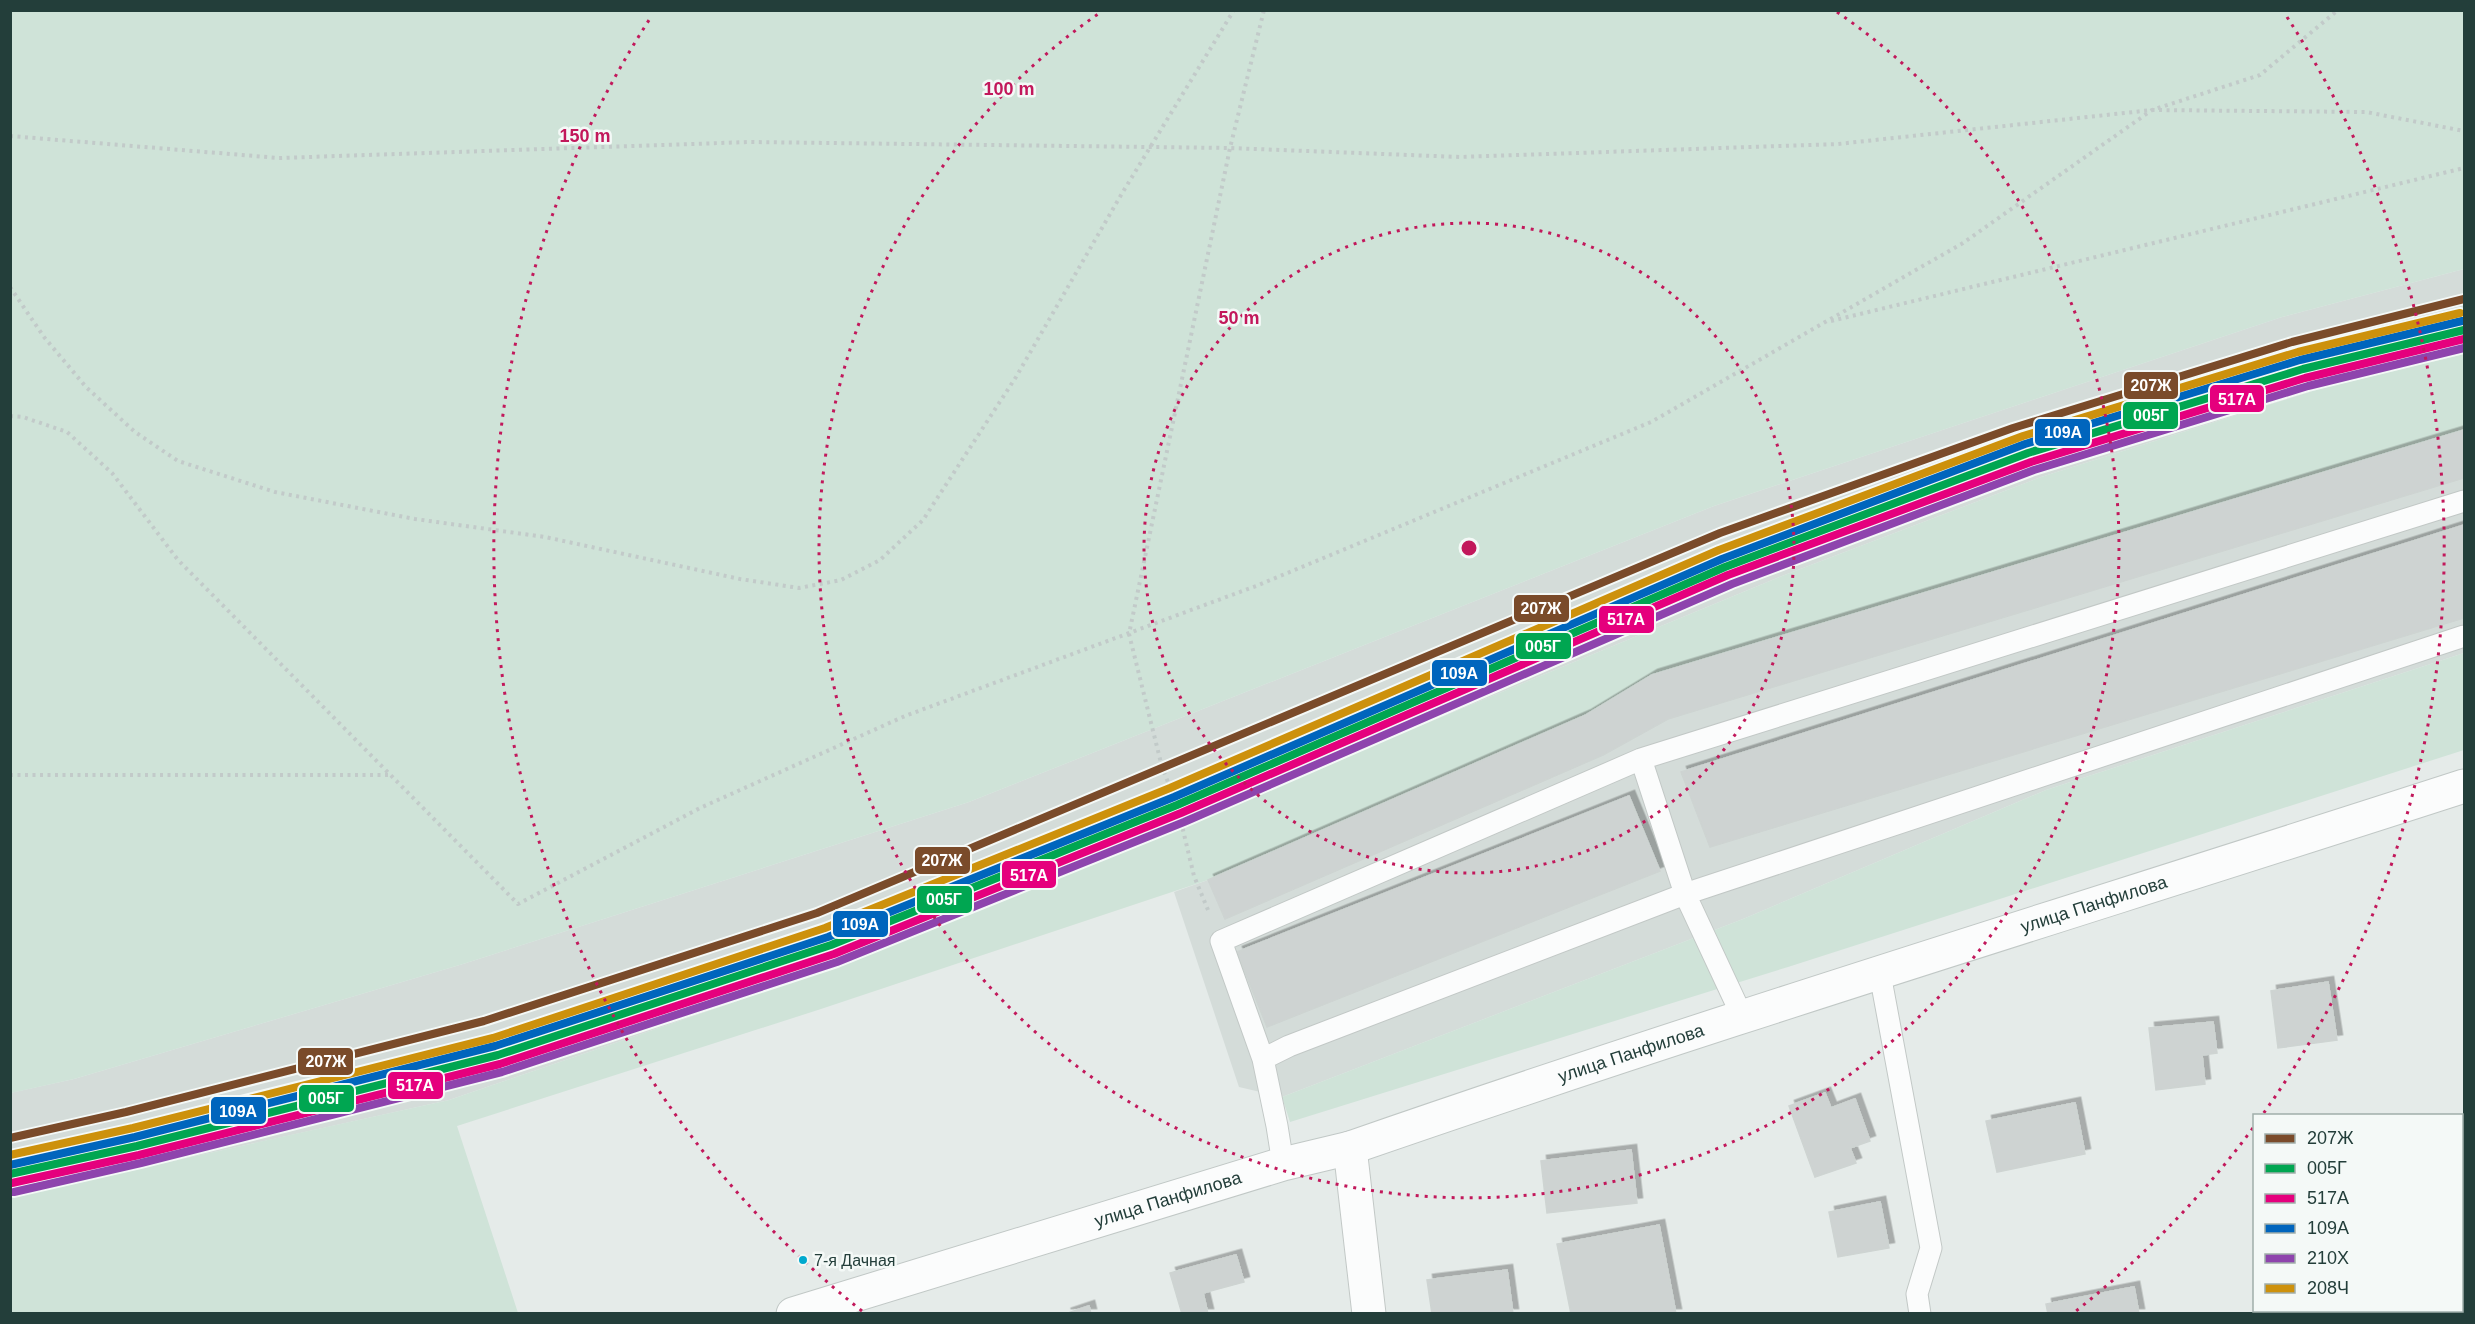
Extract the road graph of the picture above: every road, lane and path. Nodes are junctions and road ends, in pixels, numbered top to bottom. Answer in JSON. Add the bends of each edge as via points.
{"nodes":[{"id":1,"x":1234,"y":10,"type":"edge"},
{"id":2,"x":1264,"y":10,"type":"edge"},
{"id":3,"x":2338,"y":10,"type":"edge"},
{"id":4,"x":2152,"y":110,"type":"junction"},
{"id":5,"x":2464,"y":131,"type":"edge"},
{"id":6,"x":10,"y":136,"type":"edge"},
{"id":7,"x":1149,"y":148,"type":"junction"},
{"id":8,"x":1230,"y":148,"type":"junction"},
{"id":9,"x":2464,"y":168,"type":"edge"},
{"id":10,"x":10,"y":287,"type":"edge"},
{"id":11,"x":1824,"y":323,"type":"junction"},
{"id":12,"x":10,"y":416,"type":"edge"},
{"id":13,"x":2464,"y":501,"type":"edge"},
{"id":14,"x":1129,"y":634,"type":"junction"},
{"id":15,"x":2464,"y":636,"type":"edge"},
{"id":16,"x":1641,"y":759,"type":"junction"},
{"id":17,"x":10,"y":775,"type":"edge"},
{"id":18,"x":391,"y":775,"type":"junction"},
{"id":19,"x":2464,"y":786,"type":"edge"},
{"id":20,"x":1685,"y":894,"type":"junction"},
{"id":21,"x":1221,"y":941,"type":"junction"},
{"id":22,"x":1880,"y":974,"type":"junction"},
{"id":23,"x":1742,"y":1016,"type":"junction"},
{"id":24,"x":1263,"y":1059,"type":"junction"},
{"id":25,"x":1350,"y":1148,"type":"junction"},
{"id":26,"x":1283,"y":1164,"type":"junction"},
{"id":27,"x":794,"y":1314,"type":"edge"},
{"id":28,"x":1369,"y":1314,"type":"edge"},
{"id":29,"x":1920,"y":1314,"type":"edge"}],
"edges":[{"from":1,"to":7,"type":"path"},
{"from":2,"to":8,"type":"path"},
{"from":3,"to":4,"type":"path","via":[[2260,75]]},
{"from":4,"to":5,"type":"path","via":[[2366,112]]},
{"from":4,"to":8,"type":"path","via":[[1839,144],[1460,157]]},
{"from":4,"to":11,"type":"path","via":[[1963,243]]},
{"from":6,"to":7,"type":"path","via":[[279,158],[750,142]]},
{"from":7,"to":8,"type":"path"},
{"from":7,"to":10,"type":"path","via":[[1016,377],[923,520],[880,560],[841,580],[799,588],[545,537],[415,519],[275,492],[178,461],[135,432],[86,387],[44,337]]},
{"from":8,"to":14,"type":"path"},
{"from":9,"to":11,"type":"path"},
{"from":11,"to":14,"type":"path","via":[[1651,422],[1256,586]]},
{"from":12,"to":18,"type":"path","via":[[67,432],[112,473],[178,560]]},
{"from":13,"to":16,"type":"lane"},
{"from":14,"to":18,"type":"path","via":[[905,716],[699,808],[518,904]]},
{"from":14,"to":21,"type":"path","via":[[1194,876]]},
{"from":15,"to":20,"type":"lane"},
{"from":16,"to":20,"type":"lane"},
{"from":16,"to":21,"type":"lane"},
{"from":17,"to":18,"type":"path"},
{"from":19,"to":22,"type":"main road","name":"улица Панфилова"},
{"from":20,"to":23,"type":"lane"},
{"from":20,"to":24,"type":"lane"},
{"from":21,"to":24,"type":"lane"},
{"from":22,"to":23,"type":"main road","name":"улица Панфилова"},
{"from":22,"to":29,"type":"lane","via":[[1931,1248],[1917,1294]]},
{"from":23,"to":25,"type":"main road","name":"улица Панфилова"},
{"from":24,"to":26,"type":"lane"},
{"from":25,"to":26,"type":"main road","name":"улица Панфилова"},
{"from":25,"to":28,"type":"main road"},
{"from":26,"to":27,"type":"main road","name":"улица Панфилова"}]}
